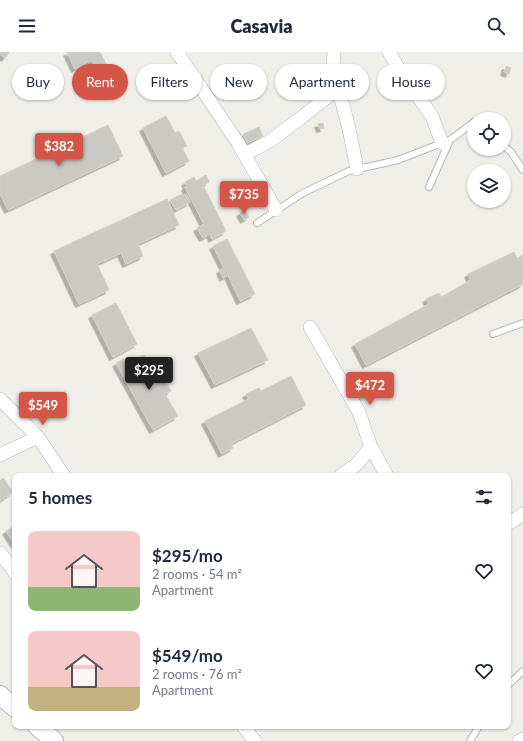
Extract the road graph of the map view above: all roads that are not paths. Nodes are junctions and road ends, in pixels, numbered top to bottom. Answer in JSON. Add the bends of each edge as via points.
{"nodes":[{"id":1,"x":177,"y":52,"type":"edge"},
{"id":2,"x":334,"y":52,"type":"edge"},
{"id":3,"x":389,"y":52,"type":"edge"},
{"id":4,"x":333,"y":64,"type":"edge"},
{"id":5,"x":323,"y":100,"type":"edge"},
{"id":6,"x":341,"y":100,"type":"edge"},
{"id":7,"x":467,"y":127,"type":"edge"},
{"id":8,"x":446,"y":142,"type":"junction"},
{"id":9,"x":511,"y":152,"type":"edge"},
{"id":10,"x":245,"y":154,"type":"junction"},
{"id":11,"x":357,"y":169,"type":"junction"},
{"id":12,"x":523,"y":170,"type":"edge"},
{"id":13,"x":429,"y":187,"type":"dead end"},
{"id":14,"x":276,"y":210,"type":"junction"},
{"id":15,"x":257,"y":222,"type":"dead end"},
{"id":16,"x":523,"y":323,"type":"edge"},
{"id":17,"x":310,"y":327,"type":"dead end"},
{"id":18,"x":493,"y":334,"type":"dead end"},
{"id":19,"x":0,"y":398,"type":"edge"},
{"id":20,"x":38,"y":437,"type":"junction"},
{"id":21,"x":371,"y":448,"type":"junction"},
{"id":22,"x":0,"y":456,"type":"edge"},
{"id":23,"x":62,"y":473,"type":"edge"},
{"id":24,"x":344,"y":473,"type":"edge"},
{"id":25,"x":385,"y":473,"type":"edge"},
{"id":26,"x":523,"y":514,"type":"edge"},
{"id":27,"x":511,"y":522,"type":"edge"},
{"id":28,"x":0,"y":553,"type":"edge"},
{"id":29,"x":12,"y":569,"type":"edge"},
{"id":30,"x":523,"y":672,"type":"edge"},
{"id":31,"x":511,"y":682,"type":"edge"},
{"id":32,"x":0,"y":695,"type":"edge"},
{"id":33,"x":12,"y":705,"type":"edge"},
{"id":34,"x":245,"y":729,"type":"edge"},
{"id":35,"x":477,"y":729,"type":"edge"},
{"id":36,"x":523,"y":739,"type":"edge"},
{"id":37,"x":255,"y":741,"type":"edge"},
{"id":38,"x":470,"y":741,"type":"edge"},
{"id":39,"x":519,"y":741,"type":"edge"}],
"edges":[{"from":1,"to":10,"type":"street"},
{"from":2,"to":4,"type":"street"},
{"from":3,"to":8,"type":"street","via":[[432,116]]},
{"from":5,"to":10,"type":"street","via":[[270,141]]},
{"from":6,"to":11,"type":"street"},
{"from":7,"to":8,"type":"lane"},
{"from":8,"to":11,"type":"lane","via":[[398,160]]},
{"from":8,"to":13,"type":"lane"},
{"from":9,"to":12,"type":"lane"},
{"from":10,"to":14,"type":"street"},
{"from":11,"to":14,"type":"lane","via":[[303,193]]},
{"from":14,"to":15,"type":"lane"},
{"from":16,"to":18,"type":"lane"},
{"from":17,"to":21,"type":"street","via":[[359,412]]},
{"from":19,"to":20,"type":"street"},
{"from":20,"to":22,"type":"street"},
{"from":20,"to":23,"type":"street"},
{"from":21,"to":24,"type":"street","via":[[358,464]]},
{"from":21,"to":25,"type":"street"},
{"from":26,"to":27,"type":"street"},
{"from":28,"to":29,"type":"street"},
{"from":30,"to":31,"type":"lane"},
{"from":32,"to":33,"type":"main road"},
{"from":34,"to":37,"type":"street"},
{"from":35,"to":38,"type":"lane"},
{"from":36,"to":39,"type":"street"}]}
